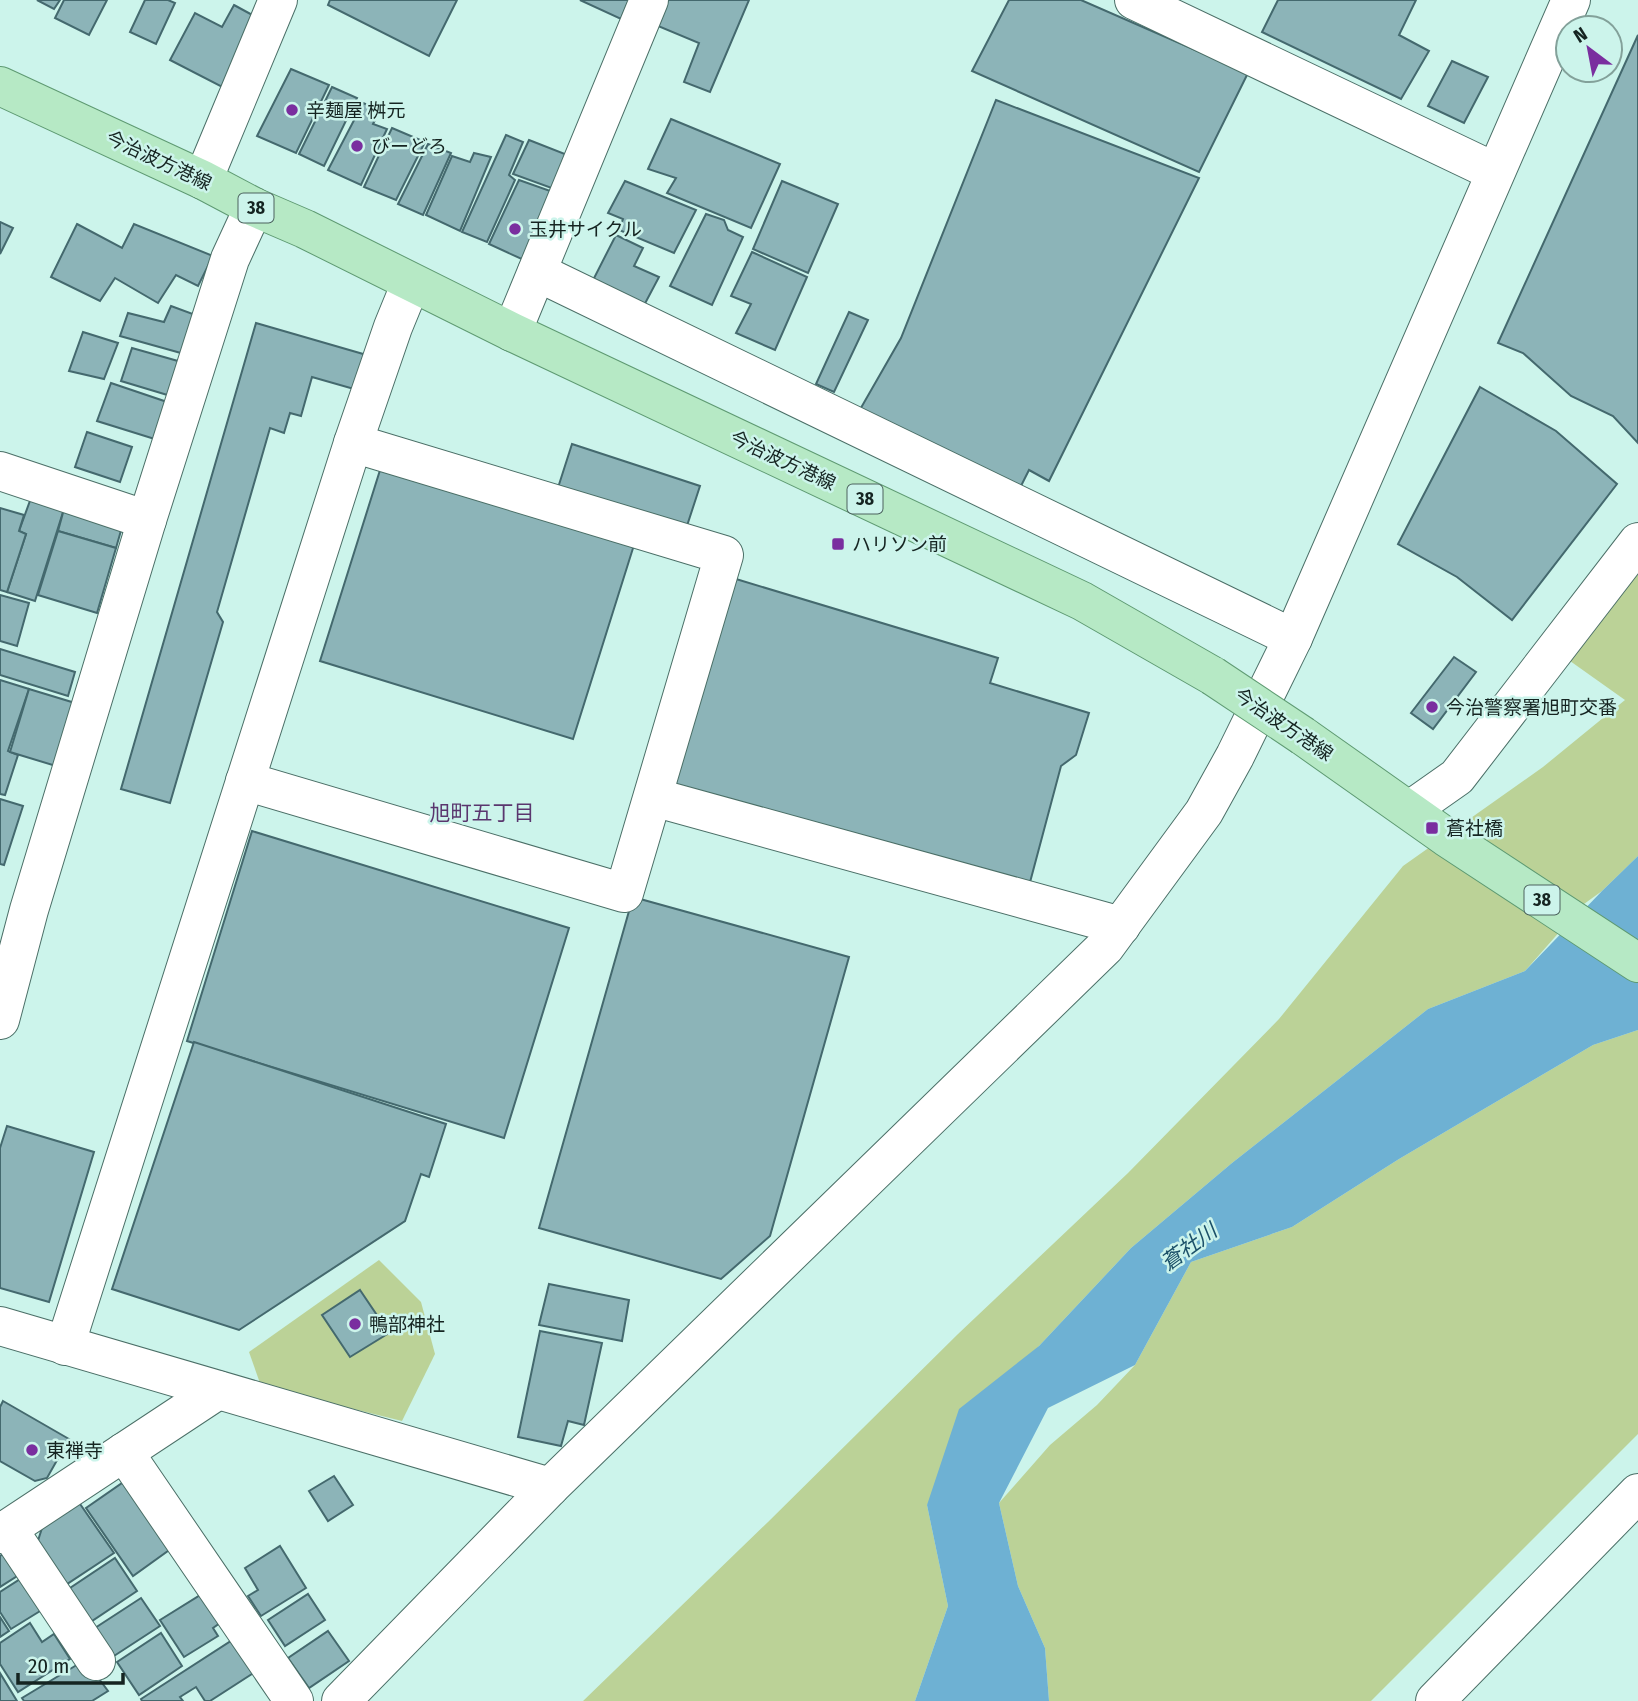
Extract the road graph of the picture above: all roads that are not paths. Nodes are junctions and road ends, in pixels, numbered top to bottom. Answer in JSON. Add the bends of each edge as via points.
{"nodes":[{"id":1,"x":278,"y":0,"type":"edge"},
{"id":2,"x":649,"y":0,"type":"edge"},
{"id":3,"x":1134,"y":0,"type":"edge"},
{"id":4,"x":1571,"y":0,"type":"edge"},
{"id":5,"x":0,"y":86,"type":"edge"},
{"id":6,"x":1494,"y":172,"type":"junction"},
{"id":7,"x":202,"y":180,"type":"junction"},
{"id":8,"x":254,"y":207,"type":"junction"},
{"id":9,"x":537,"y":272,"type":"junction"},
{"id":10,"x":411,"y":283,"type":"junction"},
{"id":11,"x":512,"y":332,"type":"junction"},
{"id":12,"x":353,"y":443,"type":"junction"},
{"id":13,"x":0,"y":471,"type":"edge"},
{"id":14,"x":147,"y":520,"type":"junction"},
{"id":15,"x":1638,"y":542,"type":"edge"},
{"id":16,"x":1293,"y":638,"type":"junction"},
{"id":17,"x":245,"y":781,"type":"junction"},
{"id":18,"x":653,"y":797,"type":"junction"},
{"id":19,"x":1410,"y":810,"type":"junction"},
{"id":20,"x":15,"y":906,"type":"edge"},
{"id":21,"x":1121,"y":926,"type":"junction"},
{"id":22,"x":1638,"y":963,"type":"edge"},
{"id":23,"x":0,"y":1020,"type":"edge"},
{"id":24,"x":0,"y":1326,"type":"edge"},
{"id":25,"x":65,"y":1346,"type":"junction"},
{"id":26,"x":218,"y":1390,"type":"junction"},
{"id":27,"x":124,"y":1452,"type":"junction"},
{"id":28,"x":550,"y":1487,"type":"junction"},
{"id":29,"x":1638,"y":1493,"type":"edge"},
{"id":30,"x":4,"y":1532,"type":"edge"},
{"id":31,"x":96,"y":1661,"type":"dead end"},
{"id":32,"x":294,"y":1701,"type":"edge"},
{"id":33,"x":341,"y":1701,"type":"edge"},
{"id":34,"x":1435,"y":1701,"type":"edge"}],
"edges":[{"from":1,"to":7,"type":"street"},
{"from":2,"to":9,"type":"street"},
{"from":3,"to":6,"type":"street"},
{"from":4,"to":6,"type":"street"},
{"from":5,"to":7,"type":"main road","name":"今治波方港線","number":"38"},
{"from":6,"to":16,"type":"street"},
{"from":7,"to":8,"type":"main road","name":"今治波方港線","number":"38"},
{"from":8,"to":10,"type":"main road","name":"今治波方港線","number":"38"},
{"from":8,"to":14,"type":"street","via":[[230,259]]},
{"from":9,"to":11,"type":"street"},
{"from":9,"to":16,"type":"street"},
{"from":10,"to":11,"type":"main road","name":"今治波方港線","number":"38"},
{"from":10,"to":12,"type":"street"},
{"from":11,"to":19,"type":"main road","name":"今治波方港線","number":"38","bridge":true,"via":[[1082,601],[1213,676]]},
{"from":12,"to":17,"type":"street"},
{"from":12,"to":18,"type":"street","via":[[724,555]]},
{"from":13,"to":14,"type":"street"},
{"from":14,"to":20,"type":"street"},
{"from":15,"to":19,"type":"street","via":[[1457,776]]},
{"from":16,"to":21,"type":"street","via":[[1204,812]]},
{"from":17,"to":18,"type":"street","via":[[624,893]]},
{"from":17,"to":25,"type":"street"},
{"from":18,"to":21,"type":"street"},
{"from":19,"to":22,"type":"main road","name":"今治波方港線","number":"38"},
{"from":20,"to":23,"type":"street"},
{"from":21,"to":28,"type":"street","via":[[1096,957]]},
{"from":24,"to":25,"type":"street"},
{"from":25,"to":26,"type":"street"},
{"from":26,"to":27,"type":"street"},
{"from":26,"to":28,"type":"street"},
{"from":27,"to":30,"type":"street"},
{"from":27,"to":32,"type":"street"},
{"from":28,"to":33,"type":"street"},
{"from":29,"to":34,"type":"street"},
{"from":30,"to":31,"type":"street"}]}
